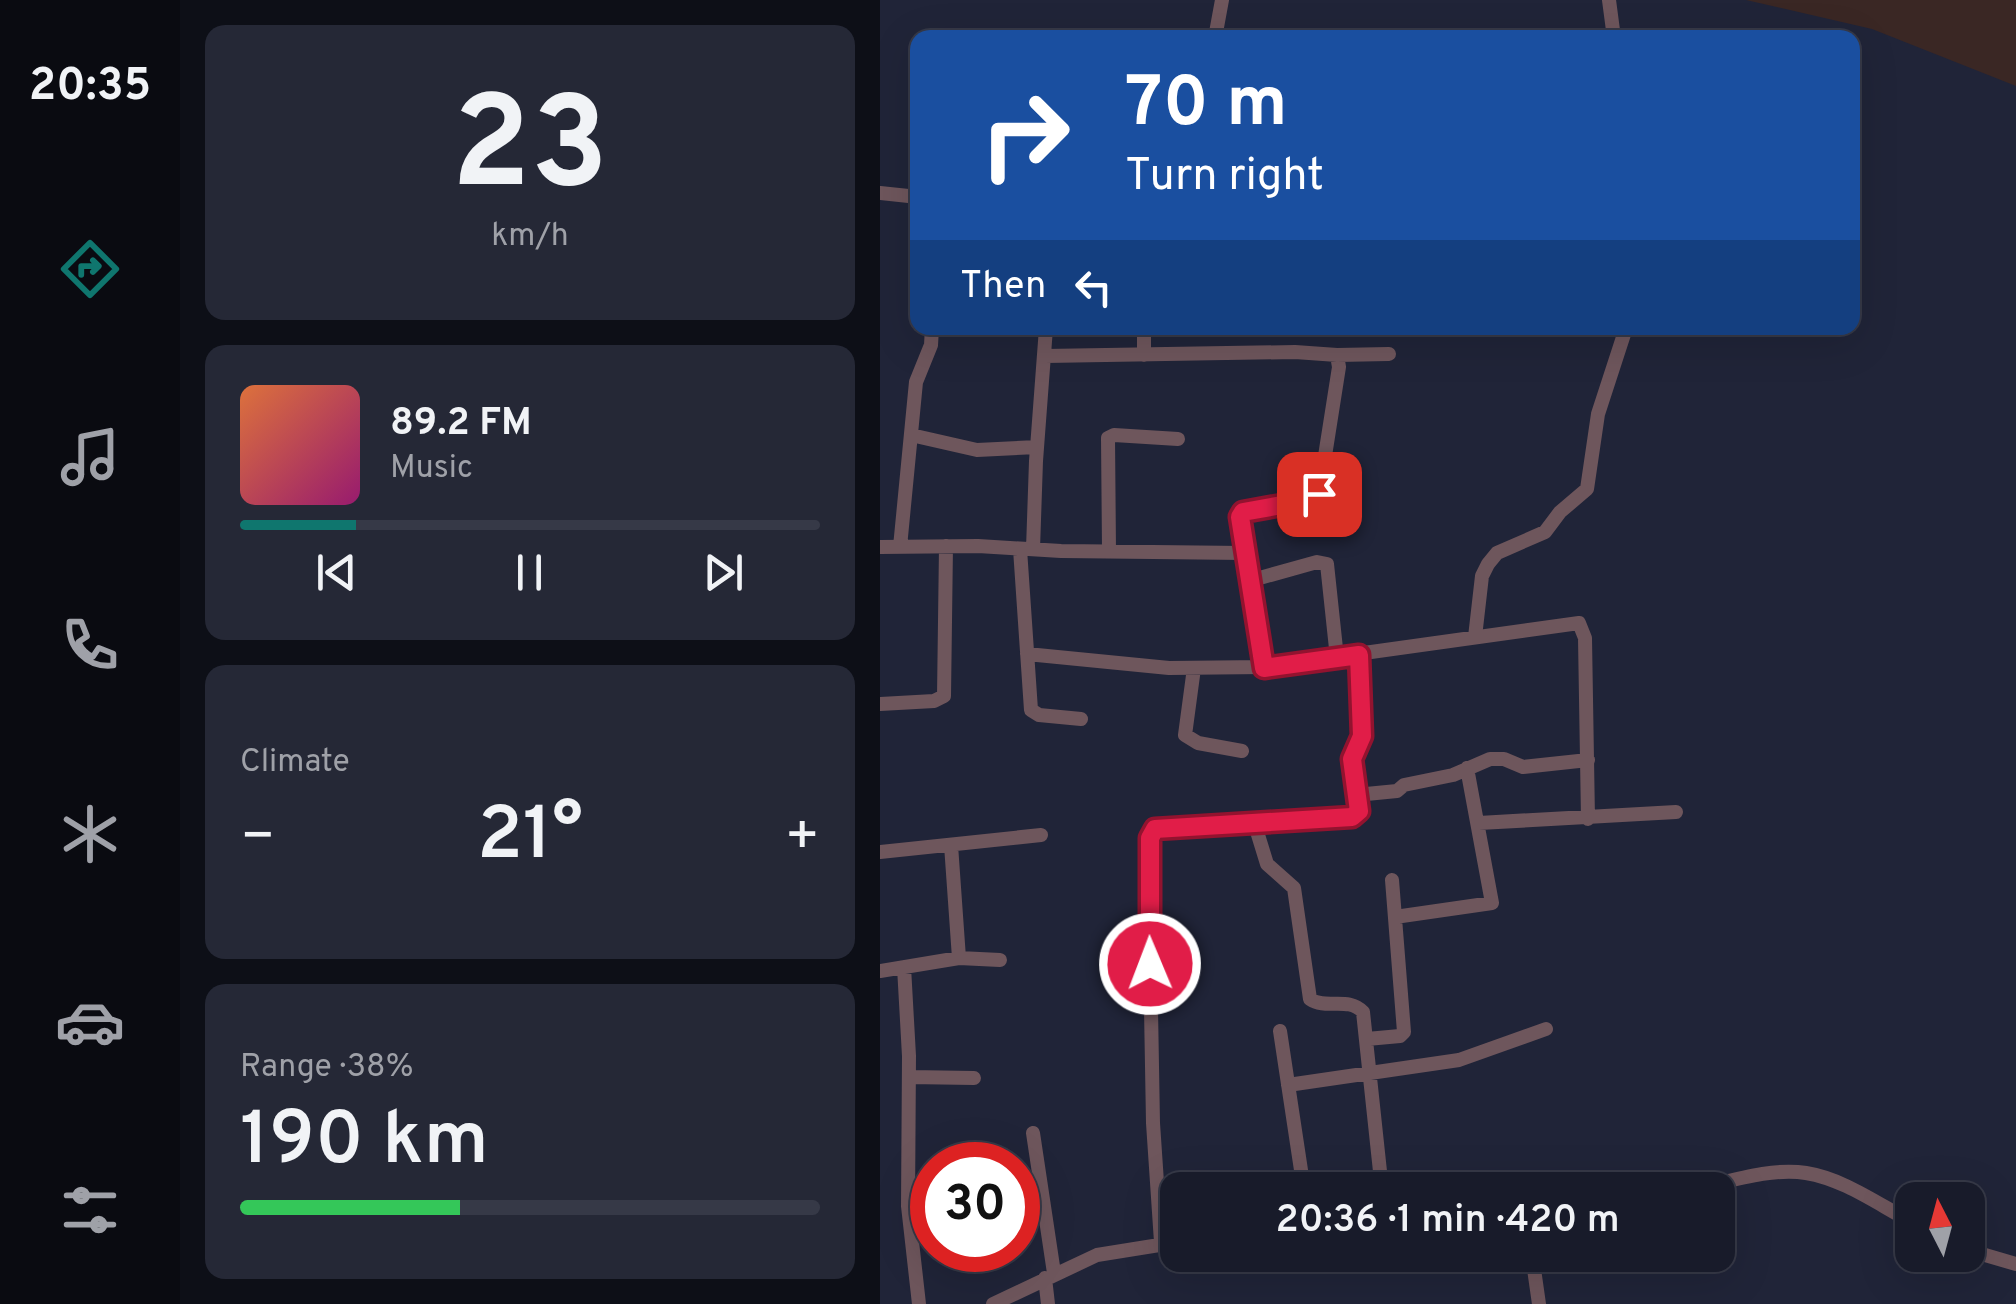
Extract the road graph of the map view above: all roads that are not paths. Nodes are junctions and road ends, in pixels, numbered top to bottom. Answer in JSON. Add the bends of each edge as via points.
{"nodes":[{"id":1,"x":1222,"y":0,"type":"edge"},
{"id":2,"x":1609,"y":0,"type":"edge"},
{"id":3,"x":1216,"y":30,"type":"edge"},
{"id":4,"x":1613,"y":30,"type":"edge"},
{"id":5,"x":880,"y":193,"type":"edge"},
{"id":6,"x":910,"y":196,"type":"edge"},
{"id":7,"x":932,"y":335,"type":"edge"},
{"id":8,"x":1046,"y":335,"type":"edge"},
{"id":9,"x":1144,"y":335,"type":"edge"},
{"id":10,"x":1624,"y":335,"type":"edge"},
{"id":11,"x":1389,"y":354,"type":"dead end"},
{"id":12,"x":1144,"y":355,"type":"junction"},
{"id":13,"x":1338,"y":355,"type":"junction"},
{"id":14,"x":1044,"y":356,"type":"junction"},
{"id":15,"x":911,"y":434,"type":"junction"},
{"id":16,"x":1178,"y":439,"type":"dead end"},
{"id":17,"x":1036,"y":447,"type":"junction"},
{"id":18,"x":946,"y":546,"type":"junction"},
{"id":19,"x":880,"y":547,"type":"edge"},
{"id":20,"x":900,"y":547,"type":"junction"},
{"id":21,"x":1027,"y":549,"type":"junction"},
{"id":22,"x":1109,"y":550,"type":"junction"},
{"id":23,"x":1244,"y":553,"type":"junction"},
{"id":24,"x":1249,"y":581,"type":"junction"},
{"id":25,"x":1475,"y":637,"type":"junction"},
{"id":26,"x":1027,"y":654,"type":"junction"},
{"id":27,"x":1359,"y":655,"type":"junction"},
{"id":28,"x":1337,"y":658,"type":"junction"},
{"id":29,"x":1194,"y":668,"type":"junction"},
{"id":30,"x":1264,"y":668,"type":"junction"},
{"id":31,"x":880,"y":704,"type":"edge"},
{"id":32,"x":1082,"y":719,"type":"dead end"},
{"id":33,"x":1242,"y":751,"type":"dead end"},
{"id":34,"x":1588,"y":760,"type":"junction"},
{"id":35,"x":1467,"y":768,"type":"junction"},
{"id":36,"x":1356,"y":795,"type":"junction"},
{"id":37,"x":1676,"y":812,"type":"dead end"},
{"id":38,"x":1588,"y":818,"type":"junction"},
{"id":39,"x":1479,"y":822,"type":"junction"},
{"id":40,"x":1255,"y":825,"type":"junction"},
{"id":41,"x":1041,"y":836,"type":"dead end"},
{"id":42,"x":951,"y":845,"type":"junction"},
{"id":43,"x":880,"y":852,"type":"edge"},
{"id":44,"x":1392,"y":880,"type":"dead end"},
{"id":45,"x":1395,"y":918,"type":"junction"},
{"id":46,"x":959,"y":958,"type":"junction"},
{"id":47,"x":1000,"y":960,"type":"dead end"},
{"id":48,"x":904,"y":966,"type":"junction"},
{"id":49,"x":880,"y":971,"type":"edge"},
{"id":50,"x":1546,"y":1029,"type":"dead end"},
{"id":51,"x":1280,"y":1031,"type":"dead end"},
{"id":52,"x":1367,"y":1039,"type":"junction"},
{"id":53,"x":1372,"y":1074,"type":"junction"},
{"id":54,"x":909,"y":1077,"type":"junction"},
{"id":55,"x":974,"y":1078,"type":"dead end"},
{"id":56,"x":1288,"y":1085,"type":"junction"},
{"id":57,"x":1033,"y":1133,"type":"dead end"},
{"id":58,"x":1301,"y":1172,"type":"edge"},
{"id":59,"x":1380,"y":1172,"type":"edge"},
{"id":60,"x":1735,"y":1182,"type":"edge"},
{"id":61,"x":1895,"y":1213,"type":"edge"},
{"id":62,"x":1160,"y":1227,"type":"edge"},
{"id":63,"x":1160,"y":1242,"type":"edge"},
{"id":64,"x":1985,"y":1255,"type":"edge"},
{"id":65,"x":2016,"y":1264,"type":"edge"},
{"id":66,"x":1535,"y":1272,"type":"edge"},
{"id":67,"x":1049,"y":1276,"type":"junction"},
{"id":68,"x":919,"y":1304,"type":"edge"},
{"id":69,"x":993,"y":1304,"type":"edge"},
{"id":70,"x":1048,"y":1304,"type":"edge"},
{"id":71,"x":1540,"y":1304,"type":"edge"}],
"edges":[{"from":1,"to":3,"type":"street"},
{"from":2,"to":4,"type":"street"},
{"from":5,"to":6,"type":"street"},
{"from":7,"to":15,"type":"street","via":[[916,382]]},
{"from":8,"to":14,"type":"street"},
{"from":9,"to":12,"type":"street"},
{"from":10,"to":25,"type":"street","via":[[1598,414],[1587,489],[1545,532],[1497,553],[1488,564]]},
{"from":11,"to":13,"type":"street"},
{"from":12,"to":13,"type":"street"},
{"from":12,"to":14,"type":"street"},
{"from":13,"to":23,"type":"street","via":[[1319,494],[1243,512]]},
{"from":14,"to":17,"type":"street"},
{"from":15,"to":17,"type":"street","via":[[977,450]]},
{"from":15,"to":20,"type":"street"},
{"from":16,"to":22,"type":"street","via":[[1108,438]]},
{"from":17,"to":21,"type":"street"},
{"from":18,"to":20,"type":"street"},
{"from":18,"to":21,"type":"street"},
{"from":18,"to":31,"type":"street","via":[[944,696]]},
{"from":19,"to":20,"type":"street"},
{"from":21,"to":22,"type":"street"},
{"from":21,"to":26,"type":"street"},
{"from":22,"to":23,"type":"street"},
{"from":23,"to":24,"type":"street"},
{"from":24,"to":28,"type":"street","via":[[1327,564]]},
{"from":24,"to":30,"type":"street"},
{"from":25,"to":27,"type":"street"},
{"from":25,"to":34,"type":"street","via":[[1579,623],[1585,638]]},
{"from":26,"to":29,"type":"street"},
{"from":26,"to":32,"type":"street","via":[[1031,710]]},
{"from":27,"to":28,"type":"street"},
{"from":27,"to":36,"type":"street"},
{"from":28,"to":30,"type":"street"},
{"from":29,"to":30,"type":"street"},
{"from":29,"to":33,"type":"street","via":[[1186,735]]},
{"from":34,"to":35,"type":"street","via":[[1523,767],[1496,758]]},
{"from":34,"to":38,"type":"street"},
{"from":35,"to":36,"type":"street","via":[[1390,792]]},
{"from":35,"to":39,"type":"street"},
{"from":36,"to":40,"type":"street","via":[[1359,811],[1352,817]]},
{"from":37,"to":38,"type":"street"},
{"from":38,"to":39,"type":"street"},
{"from":39,"to":45,"type":"street","via":[[1492,902]]},
{"from":40,"to":52,"type":"street","via":[[1266,864],[1294,888],[1310,1000],[1360,1007]]},
{"from":40,"to":62,"type":"street","via":[[1162,826],[1151,832]]},
{"from":41,"to":42,"type":"street"},
{"from":42,"to":43,"type":"street"},
{"from":42,"to":46,"type":"street"},
{"from":44,"to":45,"type":"street"},
{"from":45,"to":52,"type":"street","via":[[1404,1032]]},
{"from":46,"to":47,"type":"street"},
{"from":46,"to":48,"type":"street"},
{"from":48,"to":49,"type":"street"},
{"from":48,"to":54,"type":"street"},
{"from":50,"to":53,"type":"street","via":[[1458,1060]]},
{"from":51,"to":56,"type":"street"},
{"from":52,"to":53,"type":"street"},
{"from":53,"to":56,"type":"street"},
{"from":53,"to":59,"type":"street"},
{"from":54,"to":55,"type":"street"},
{"from":54,"to":68,"type":"street","via":[[908,1206]]},
{"from":56,"to":58,"type":"street"},
{"from":57,"to":67,"type":"street"},
{"from":60,"to":61,"type":"street","via":[[1806,1173]]},
{"from":63,"to":67,"type":"street","via":[[1097,1254]]},
{"from":64,"to":65,"type":"street"},
{"from":66,"to":71,"type":"street"},
{"from":67,"to":69,"type":"street"},
{"from":67,"to":70,"type":"street"}]}
